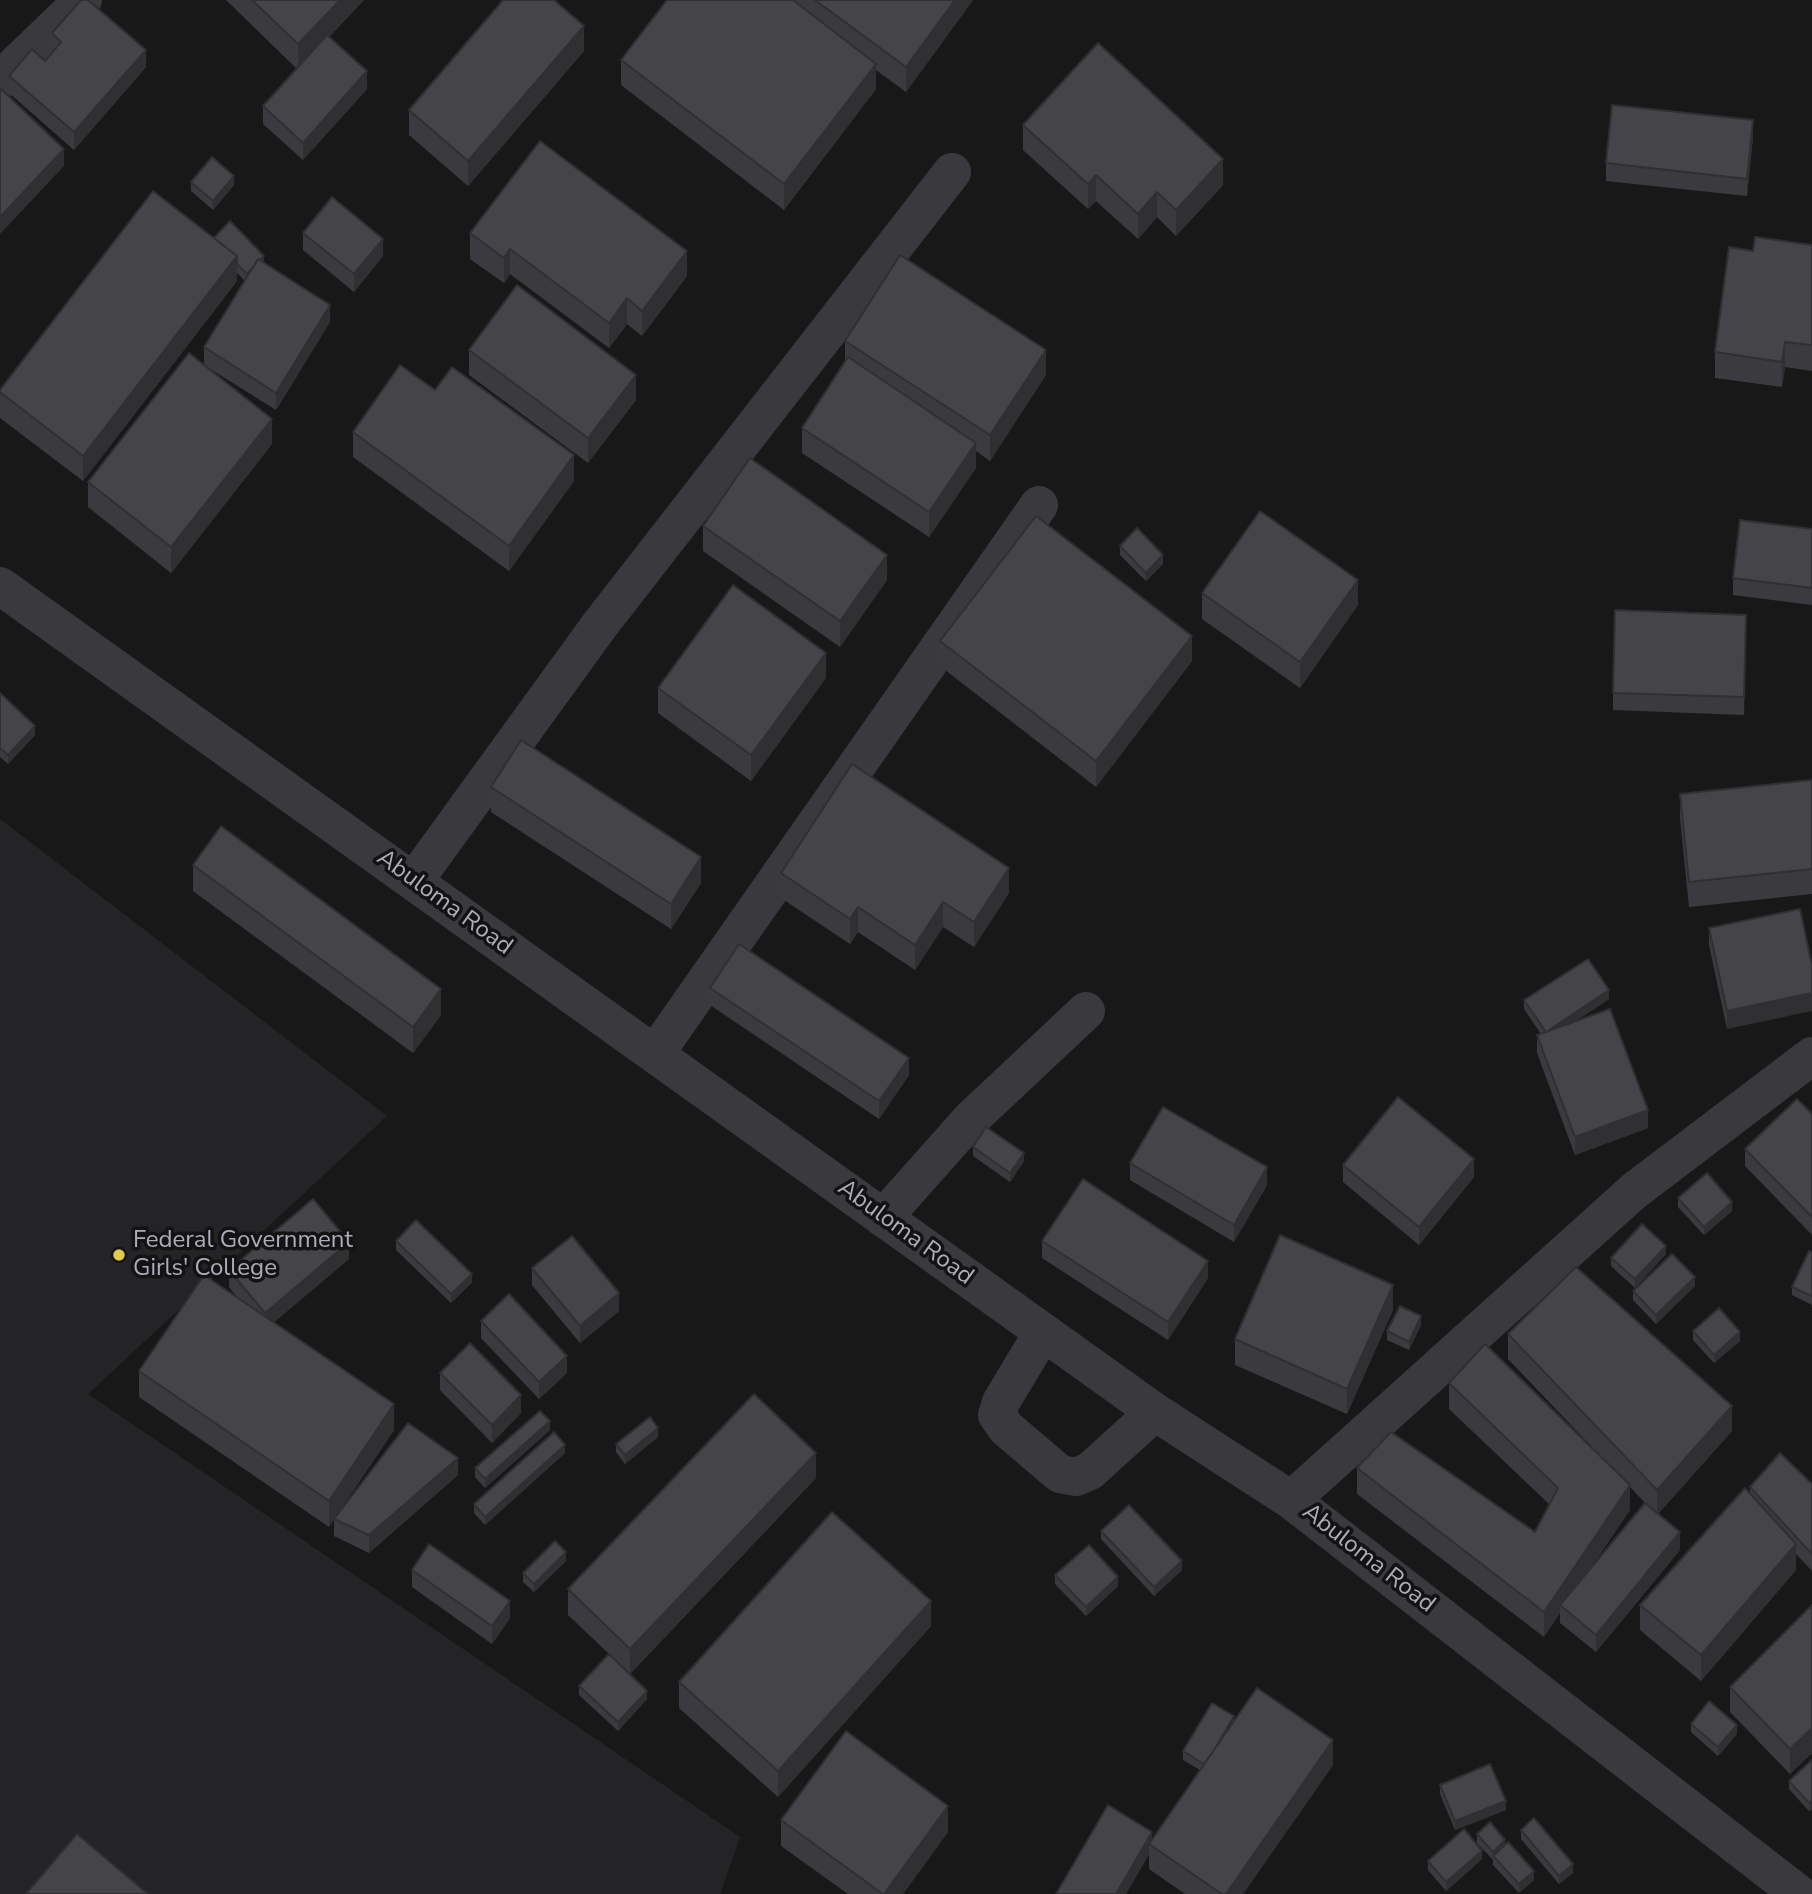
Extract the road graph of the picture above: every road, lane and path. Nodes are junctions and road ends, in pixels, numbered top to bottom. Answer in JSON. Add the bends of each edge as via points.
{"nodes":[{"id":1,"x":83,"y":0,"type":"edge"},
{"id":2,"x":0,"y":80,"type":"edge"},
{"id":3,"x":952,"y":172,"type":"dead end"},
{"id":4,"x":1039,"y":505,"type":"dead end"},
{"id":5,"x":0,"y":586,"type":"edge"},
{"id":6,"x":414,"y":881,"type":"junction"},
{"id":7,"x":1086,"y":1011,"type":"dead end"},
{"id":8,"x":655,"y":1054,"type":"junction"},
{"id":9,"x":1812,"y":1056,"type":"edge"},
{"id":10,"x":883,"y":1218,"type":"junction"},
{"id":11,"x":1043,"y":1332,"type":"junction"},
{"id":12,"x":1155,"y":1412,"type":"junction"},
{"id":13,"x":1291,"y":1500,"type":"junction"},
{"id":14,"x":1799,"y":1894,"type":"edge"}],
"edges":[{"from":1,"to":2,"type":"street"},
{"from":3,"to":6,"type":"street","via":[[599,626]]},
{"from":4,"to":8,"type":"street"},
{"from":5,"to":6,"type":"street","name":"Abuloma Road"},
{"from":6,"to":8,"type":"street","name":"Abuloma Road"},
{"from":7,"to":10,"type":"street","via":[[971,1119]]},
{"from":8,"to":10,"type":"street","name":"Abuloma Road"},
{"from":9,"to":13,"type":"street","via":[[1634,1191]]},
{"from":10,"to":11,"type":"street","name":"Abuloma Road"},
{"from":11,"to":12,"type":"street","name":"Abuloma Road"},
{"from":11,"to":12,"type":"street","via":[[997,1415],[1006,1429],[1060,1474],[1076,1477],[1090,1472]]},
{"from":12,"to":13,"type":"street","name":"Abuloma Road"},
{"from":13,"to":14,"type":"street","name":"Abuloma Road"}]}
